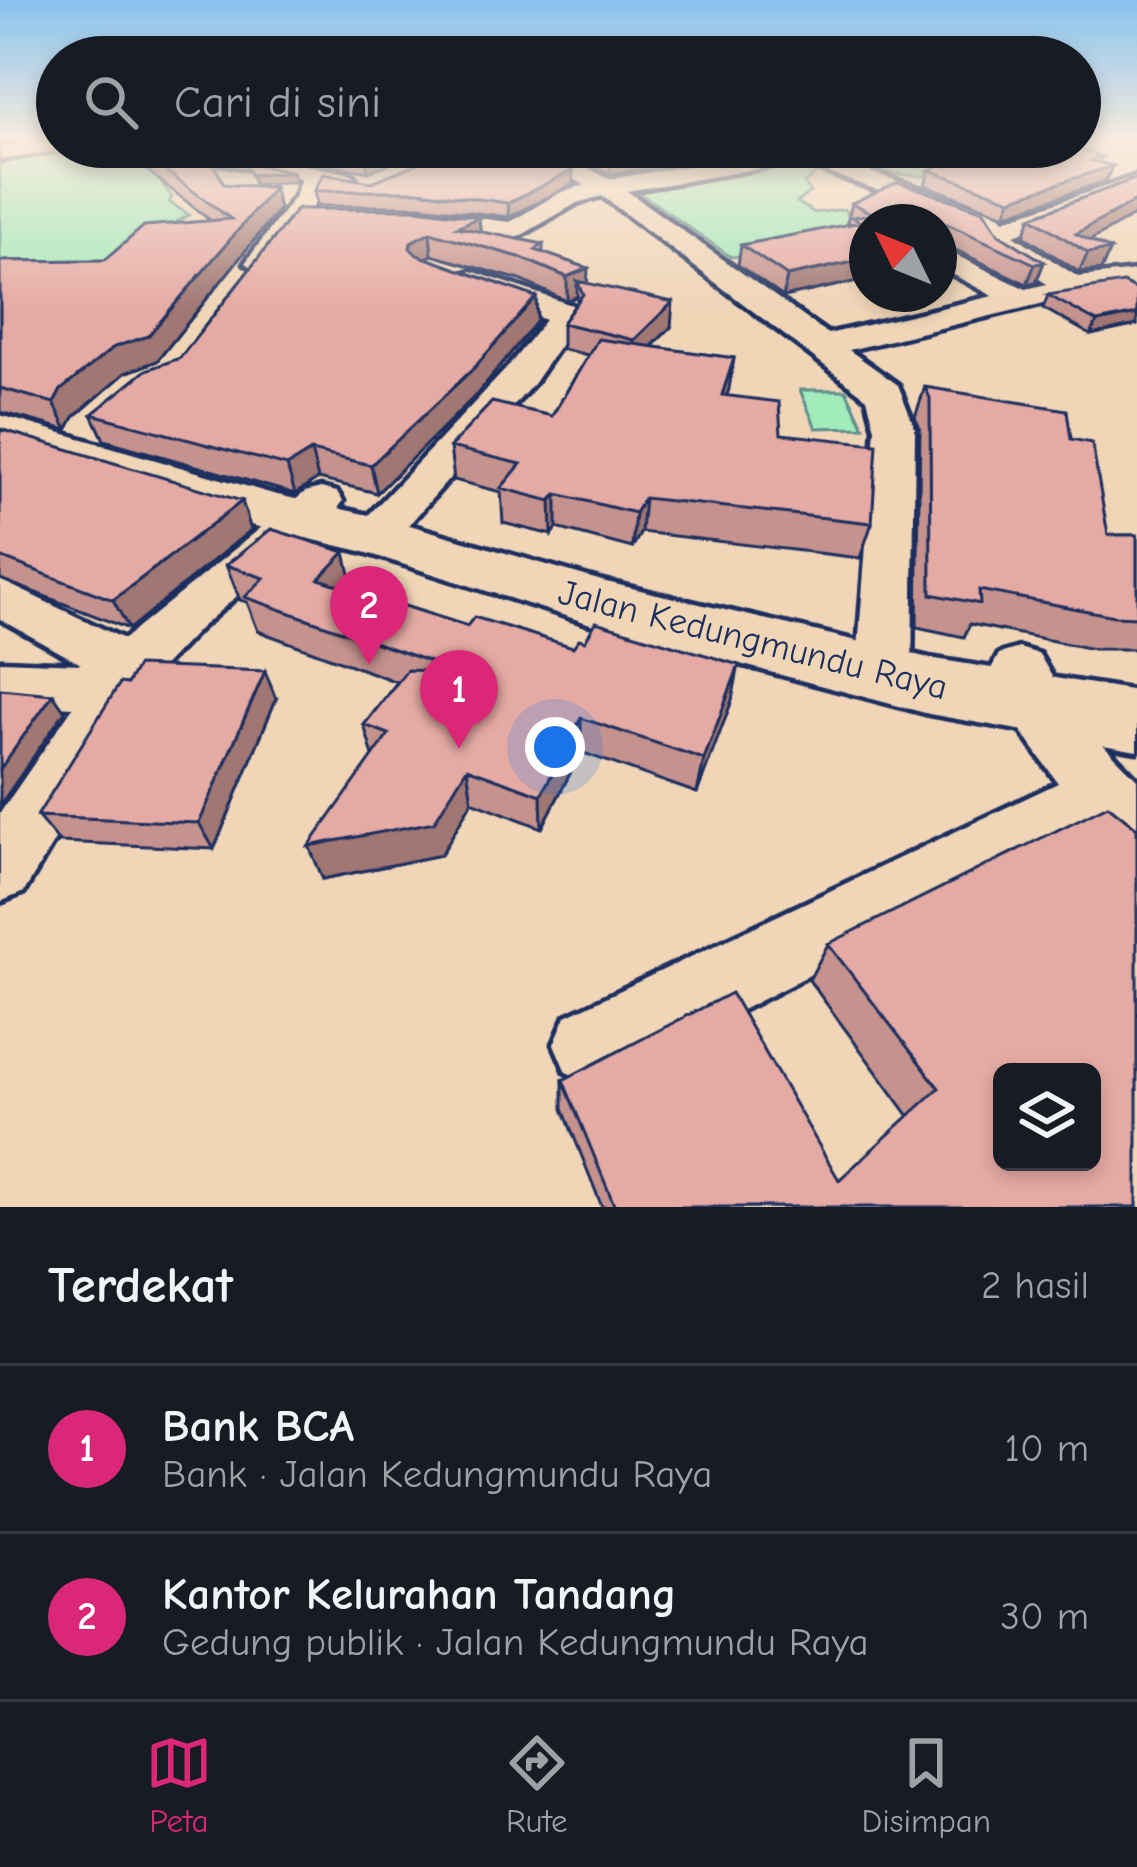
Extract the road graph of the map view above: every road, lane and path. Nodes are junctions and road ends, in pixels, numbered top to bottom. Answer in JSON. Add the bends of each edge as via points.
{"nodes":[{"id":1,"x":297,"y":196,"type":"edge"},
{"id":2,"x":307,"y":196,"type":"edge"},
{"id":3,"x":529,"y":196,"type":"edge"},
{"id":4,"x":619,"y":196,"type":"edge"},
{"id":5,"x":918,"y":196,"type":"edge"},
{"id":6,"x":1093,"y":196,"type":"edge"},
{"id":7,"x":1078,"y":205,"type":"junction"},
{"id":8,"x":1115,"y":215,"type":"edge"},
{"id":9,"x":335,"y":218,"type":"edge"},
{"id":10,"x":379,"y":218,"type":"edge"},
{"id":11,"x":999,"y":231,"type":"junction"},
{"id":12,"x":957,"y":265,"type":"edge"},
{"id":13,"x":431,"y":268,"type":"edge"},
{"id":14,"x":1137,"y":280,"type":"edge"},
{"id":15,"x":243,"y":283,"type":"edge"},
{"id":16,"x":1073,"y":287,"type":"junction"},
{"id":17,"x":1022,"y":299,"type":"junction"},
{"id":18,"x":822,"y":346,"type":"junction"},
{"id":19,"x":0,"y":402,"type":"edge"},
{"id":20,"x":0,"y":430,"type":"edge"},
{"id":21,"x":323,"y":512,"type":"junction"},
{"id":22,"x":0,"y":597,"type":"edge"},
{"id":23,"x":884,"y":665,"type":"junction"},
{"id":24,"x":122,"y":676,"type":"junction"},
{"id":25,"x":1137,"y":676,"type":"edge"},
{"id":26,"x":0,"y":682,"type":"edge"},
{"id":27,"x":1025,"y":687,"type":"junction"},
{"id":28,"x":1137,"y":721,"type":"edge"},
{"id":29,"x":1120,"y":804,"type":"edge"},
{"id":30,"x":0,"y":870,"type":"edge"},
{"id":31,"x":594,"y":1044,"type":"dead end"}],
"edges":[{"from":1,"to":15,"type":"street"},
{"from":2,"to":9,"type":"street"},
{"from":3,"to":10,"type":"street","via":[[515,231]]},
{"from":4,"to":18,"type":"street"},
{"from":5,"to":11,"type":"street","via":[[990,220]]},
{"from":6,"to":7,"type":"street"},
{"from":7,"to":8,"type":"street"},
{"from":7,"to":11,"type":"street"},
{"from":11,"to":16,"type":"street","via":[[1005,244]]},
{"from":12,"to":17,"type":"street"},
{"from":13,"to":21,"type":"street","via":[[563,316],[520,376]]},
{"from":14,"to":16,"type":"street"},
{"from":16,"to":17,"type":"street"},
{"from":17,"to":18,"type":"street"},
{"from":18,"to":23,"type":"street","via":[[885,394],[893,411]]},
{"from":19,"to":21,"type":"main road","name":"Jalan Kedungmundu Raya"},
{"from":20,"to":21,"type":"main road","name":"Jalan Kedungmundu Raya"},
{"from":21,"to":23,"type":"main road","name":"Jalan Kedungmundu Raya","via":[[600,604]]},
{"from":21,"to":24,"type":"street","via":[[182,616]]},
{"from":22,"to":24,"type":"street"},
{"from":23,"to":27,"type":"main road","name":"Jalan Kedungmundu Raya"},
{"from":24,"to":26,"type":"street"},
{"from":24,"to":30,"type":"street"},
{"from":25,"to":27,"type":"main road","name":"Jalan Kedungmundu Raya"},
{"from":27,"to":28,"type":"main road","name":"Jalan Kedungmundu Raya"},
{"from":27,"to":29,"type":"street"},
{"from":29,"to":31,"type":"street"}]}
